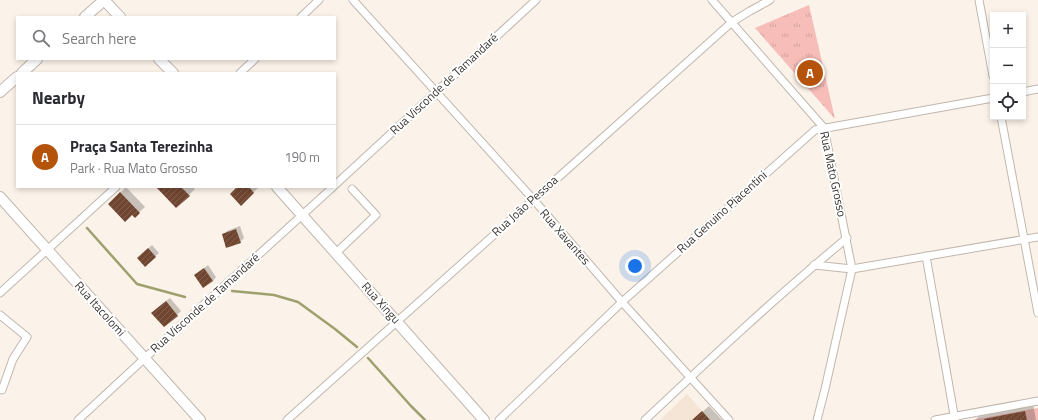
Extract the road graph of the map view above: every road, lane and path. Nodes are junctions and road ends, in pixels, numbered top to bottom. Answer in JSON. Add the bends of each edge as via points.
{"nodes":[{"id":1,"x":104,"y":0,"type":"edge"},
{"id":2,"x":319,"y":0,"type":"edge"},
{"id":3,"x":353,"y":0,"type":"edge"},
{"id":4,"x":536,"y":0,"type":"edge"},
{"id":5,"x":712,"y":0,"type":"edge"},
{"id":6,"x":770,"y":0,"type":"edge"},
{"id":7,"x":979,"y":0,"type":"edge"},
{"id":8,"x":86,"y":16,"type":"edge"},
{"id":9,"x":119,"y":16,"type":"edge"},
{"id":10,"x":302,"y":16,"type":"edge"},
{"id":11,"x":732,"y":22,"type":"junction"},
{"id":12,"x":36,"y":60,"type":"edge"},
{"id":13,"x":160,"y":60,"type":"edge"},
{"id":14,"x":254,"y":60,"type":"edge"},
{"id":15,"x":990,"y":60,"type":"edge"},
{"id":16,"x":23,"y":72,"type":"edge"},
{"id":17,"x":172,"y":72,"type":"edge"},
{"id":18,"x":241,"y":72,"type":"edge"},
{"id":19,"x":16,"y":78,"type":"edge"},
{"id":20,"x":1038,"y":89,"type":"edge"},
{"id":21,"x":436,"y":91,"type":"junction"},
{"id":22,"x":1026,"y":91,"type":"edge"},
{"id":23,"x":0,"y":92,"type":"edge"},
{"id":24,"x":990,"y":99,"type":"edge"},
{"id":25,"x":1002,"y":120,"type":"edge"},
{"id":26,"x":824,"y":128,"type":"junction"},
{"id":27,"x":336,"y":184,"type":"edge"},
{"id":28,"x":115,"y":188,"type":"edge"},
{"id":29,"x":278,"y":188,"type":"edge"},
{"id":30,"x":332,"y":188,"type":"edge"},
{"id":31,"x":352,"y":189,"type":"dead end"},
{"id":32,"x":0,"y":197,"type":"edge"},
{"id":33,"x":533,"y":199,"type":"junction"},
{"id":34,"x":302,"y":215,"type":"junction"},
{"id":35,"x":1038,"y":237,"type":"edge"},
{"id":36,"x":847,"y":238,"type":"junction"},
{"id":37,"x":1024,"y":240,"type":"junction"},
{"id":38,"x":47,"y":250,"type":"junction"},
{"id":39,"x":336,"y":253,"type":"junction"},
{"id":40,"x":926,"y":256,"type":"junction"},
{"id":41,"x":814,"y":265,"type":"junction"},
{"id":42,"x":852,"y":269,"type":"junction"},
{"id":43,"x":0,"y":293,"type":"edge"},
{"id":44,"x":622,"y":302,"type":"junction"},
{"id":45,"x":1038,"y":312,"type":"edge"},
{"id":46,"x":0,"y":315,"type":"edge"},
{"id":47,"x":397,"y":322,"type":"junction"},
{"id":48,"x":145,"y":358,"type":"junction"},
{"id":49,"x":691,"y":378,"type":"junction"},
{"id":50,"x":2,"y":390,"type":"dead end"},
{"id":51,"x":1038,"y":402,"type":"edge"},
{"id":52,"x":955,"y":418,"type":"edge"},
{"id":53,"x":78,"y":420,"type":"edge"},
{"id":54,"x":200,"y":420,"type":"edge"},
{"id":55,"x":287,"y":420,"type":"edge"},
{"id":56,"x":484,"y":420,"type":"edge"},
{"id":57,"x":499,"y":420,"type":"edge"},
{"id":58,"x":646,"y":420,"type":"edge"},
{"id":59,"x":729,"y":420,"type":"edge"},
{"id":60,"x":818,"y":420,"type":"edge"},
{"id":61,"x":935,"y":420,"type":"edge"}],
"edges":[{"from":1,"to":8,"type":"street"},
{"from":1,"to":9,"type":"street"},
{"from":2,"to":10,"type":"street"},
{"from":3,"to":21,"type":"street","name":"Rua Xavantes"},
{"from":4,"to":21,"type":"street","name":"Rua Visconde de Tamandaré"},
{"from":5,"to":11,"type":"street","name":"Rua Mato Grosso"},
{"from":6,"to":11,"type":"street","name":"Rua João Pessoa"},
{"from":7,"to":15,"type":"street"},
{"from":11,"to":26,"type":"street","name":"Rua Mato Grosso"},
{"from":11,"to":33,"type":"street","name":"Rua João Pessoa"},
{"from":12,"to":16,"type":"street"},
{"from":13,"to":17,"type":"street"},
{"from":14,"to":18,"type":"street"},
{"from":19,"to":23,"type":"street"},
{"from":20,"to":22,"type":"street"},
{"from":21,"to":27,"type":"street","name":"Rua Visconde de Tamandaré"},
{"from":21,"to":33,"type":"street","name":"Rua Xavantes"},
{"from":24,"to":26,"type":"street","name":"Rua Genuino Piacentini"},
{"from":25,"to":37,"type":"street"},
{"from":26,"to":36,"type":"street","name":"Rua Mato Grosso"},
{"from":26,"to":44,"type":"street","name":"Rua Genuino Piacentini","via":[[815,130]]},
{"from":28,"to":38,"type":"street"},
{"from":29,"to":34,"type":"street","name":"Rua Xingu"},
{"from":30,"to":34,"type":"street","name":"Rua Visconde de Tamandaré"},
{"from":31,"to":39,"type":"street","via":[[376,215]]},
{"from":32,"to":38,"type":"street","name":"Rua Itacolomi"},
{"from":33,"to":44,"type":"street","name":"Rua Xavantes"},
{"from":33,"to":47,"type":"street","name":"Rua João Pessoa"},
{"from":34,"to":39,"type":"street","name":"Rua Xingu"},
{"from":34,"to":48,"type":"street","name":"Rua Visconde de Tamandaré"},
{"from":35,"to":37,"type":"street"},
{"from":36,"to":41,"type":"street"},
{"from":36,"to":42,"type":"street","name":"Rua Mato Grosso"},
{"from":37,"to":40,"type":"street"},
{"from":37,"to":45,"type":"street"},
{"from":38,"to":43,"type":"street"},
{"from":38,"to":48,"type":"street","name":"Rua Itacolomi"},
{"from":39,"to":47,"type":"street","name":"Rua Xingu"},
{"from":40,"to":42,"type":"street"},
{"from":40,"to":52,"type":"street"},
{"from":41,"to":42,"type":"street"},
{"from":41,"to":49,"type":"street"},
{"from":42,"to":60,"type":"street"},
{"from":44,"to":49,"type":"street","name":"Rua Xavantes"},
{"from":44,"to":57,"type":"street","name":"Rua Genuino Piacentini"},
{"from":46,"to":50,"type":"street","via":[[27,337],[13,359]]},
{"from":47,"to":55,"type":"street","name":"Rua João Pessoa"},
{"from":47,"to":56,"type":"street","name":"Rua Xingu"},
{"from":48,"to":53,"type":"street","name":"Rua Visconde de Tamandaré"},
{"from":48,"to":54,"type":"street","name":"Rua Itacolomi"},
{"from":49,"to":58,"type":"street"},
{"from":49,"to":59,"type":"street","name":"Rua Xavantes"},
{"from":51,"to":52,"type":"street"},
{"from":52,"to":61,"type":"street"}]}
